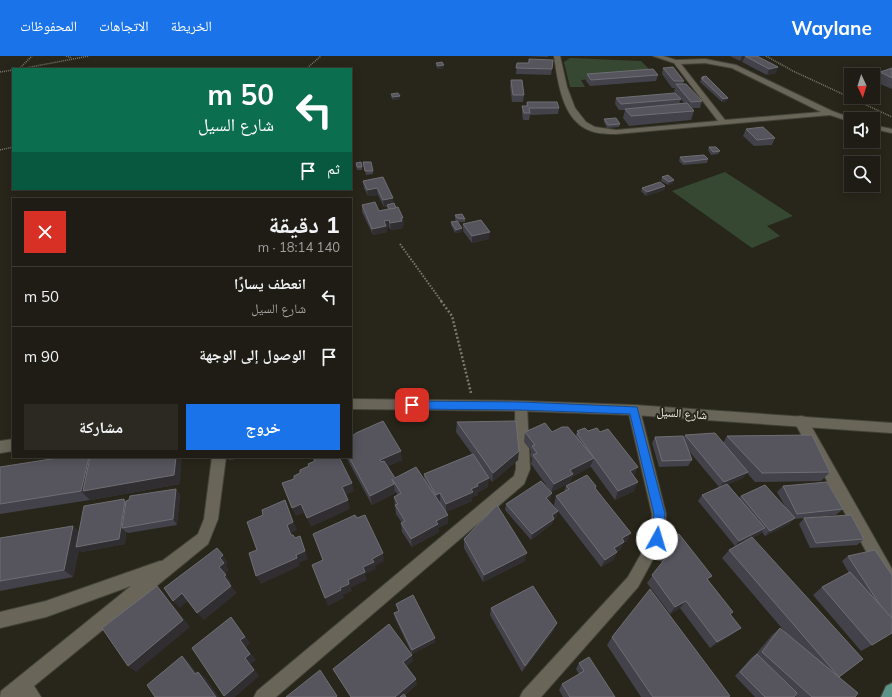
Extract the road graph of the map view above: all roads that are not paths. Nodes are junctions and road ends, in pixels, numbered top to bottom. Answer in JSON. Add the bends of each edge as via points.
{"nodes":[{"id":1,"x":557,"y":56,"type":"edge"},
{"id":2,"x":656,"y":56,"type":"edge"},
{"id":3,"x":676,"y":62,"type":"junction"},
{"id":4,"x":831,"y":114,"type":"junction"},
{"id":5,"x":844,"y":118,"type":"edge"},
{"id":6,"x":722,"y":122,"type":"junction"},
{"id":7,"x":880,"y":128,"type":"edge"},
{"id":8,"x":892,"y":131,"type":"edge"},
{"id":9,"x":352,"y":404,"type":"edge"},
{"id":10,"x":521,"y":406,"type":"junction"},
{"id":11,"x":634,"y":410,"type":"junction"},
{"id":12,"x":801,"y":421,"type":"junction"},
{"id":13,"x":892,"y":428,"type":"edge"},
{"id":14,"x":12,"y":445,"type":"edge"},
{"id":15,"x":0,"y":447,"type":"edge"},
{"id":16,"x":219,"y":458,"type":"edge"},
{"id":17,"x":169,"y":565,"type":"junction"},
{"id":18,"x":892,"y":584,"type":"edge"},
{"id":19,"x":0,"y":620,"type":"edge"},
{"id":20,"x":28,"y":690,"type":"edge"},
{"id":21,"x":892,"y":692,"type":"edge"},
{"id":22,"x":7,"y":697,"type":"edge"},
{"id":23,"x":263,"y":697,"type":"edge"},
{"id":24,"x":529,"y":697,"type":"edge"},
{"id":25,"x":890,"y":697,"type":"edge"}],
"edges":[{"from":1,"to":6,"type":"street","via":[[569,104],[580,122],[593,130],[616,132]]},
{"from":2,"to":3,"type":"street"},
{"from":3,"to":4,"type":"street","via":[[705,61],[734,66]]},
{"from":3,"to":6,"type":"street"},
{"from":4,"to":5,"type":"street"},
{"from":4,"to":6,"type":"street"},
{"from":7,"to":8,"type":"street"},
{"from":9,"to":10,"type":"street","name":"شارع السيل"},
{"from":10,"to":11,"type":"street","name":"شارع السيل"},
{"from":10,"to":23,"type":"street","via":[[523,469],[519,480]]},
{"from":11,"to":12,"type":"street","name":"شارع السيل"},
{"from":11,"to":24,"type":"street","via":[[659,514],[657,539],[633,582]]},
{"from":12,"to":13,"type":"street","name":"شارع السيل"},
{"from":12,"to":18,"type":"street"},
{"from":14,"to":15,"type":"street"},
{"from":16,"to":17,"type":"street","via":[[211,519],[203,539]]},
{"from":17,"to":19,"type":"street","via":[[46,609]]},
{"from":17,"to":20,"type":"street"},
{"from":20,"to":22,"type":"street"},
{"from":21,"to":25,"type":"main road"}]}
